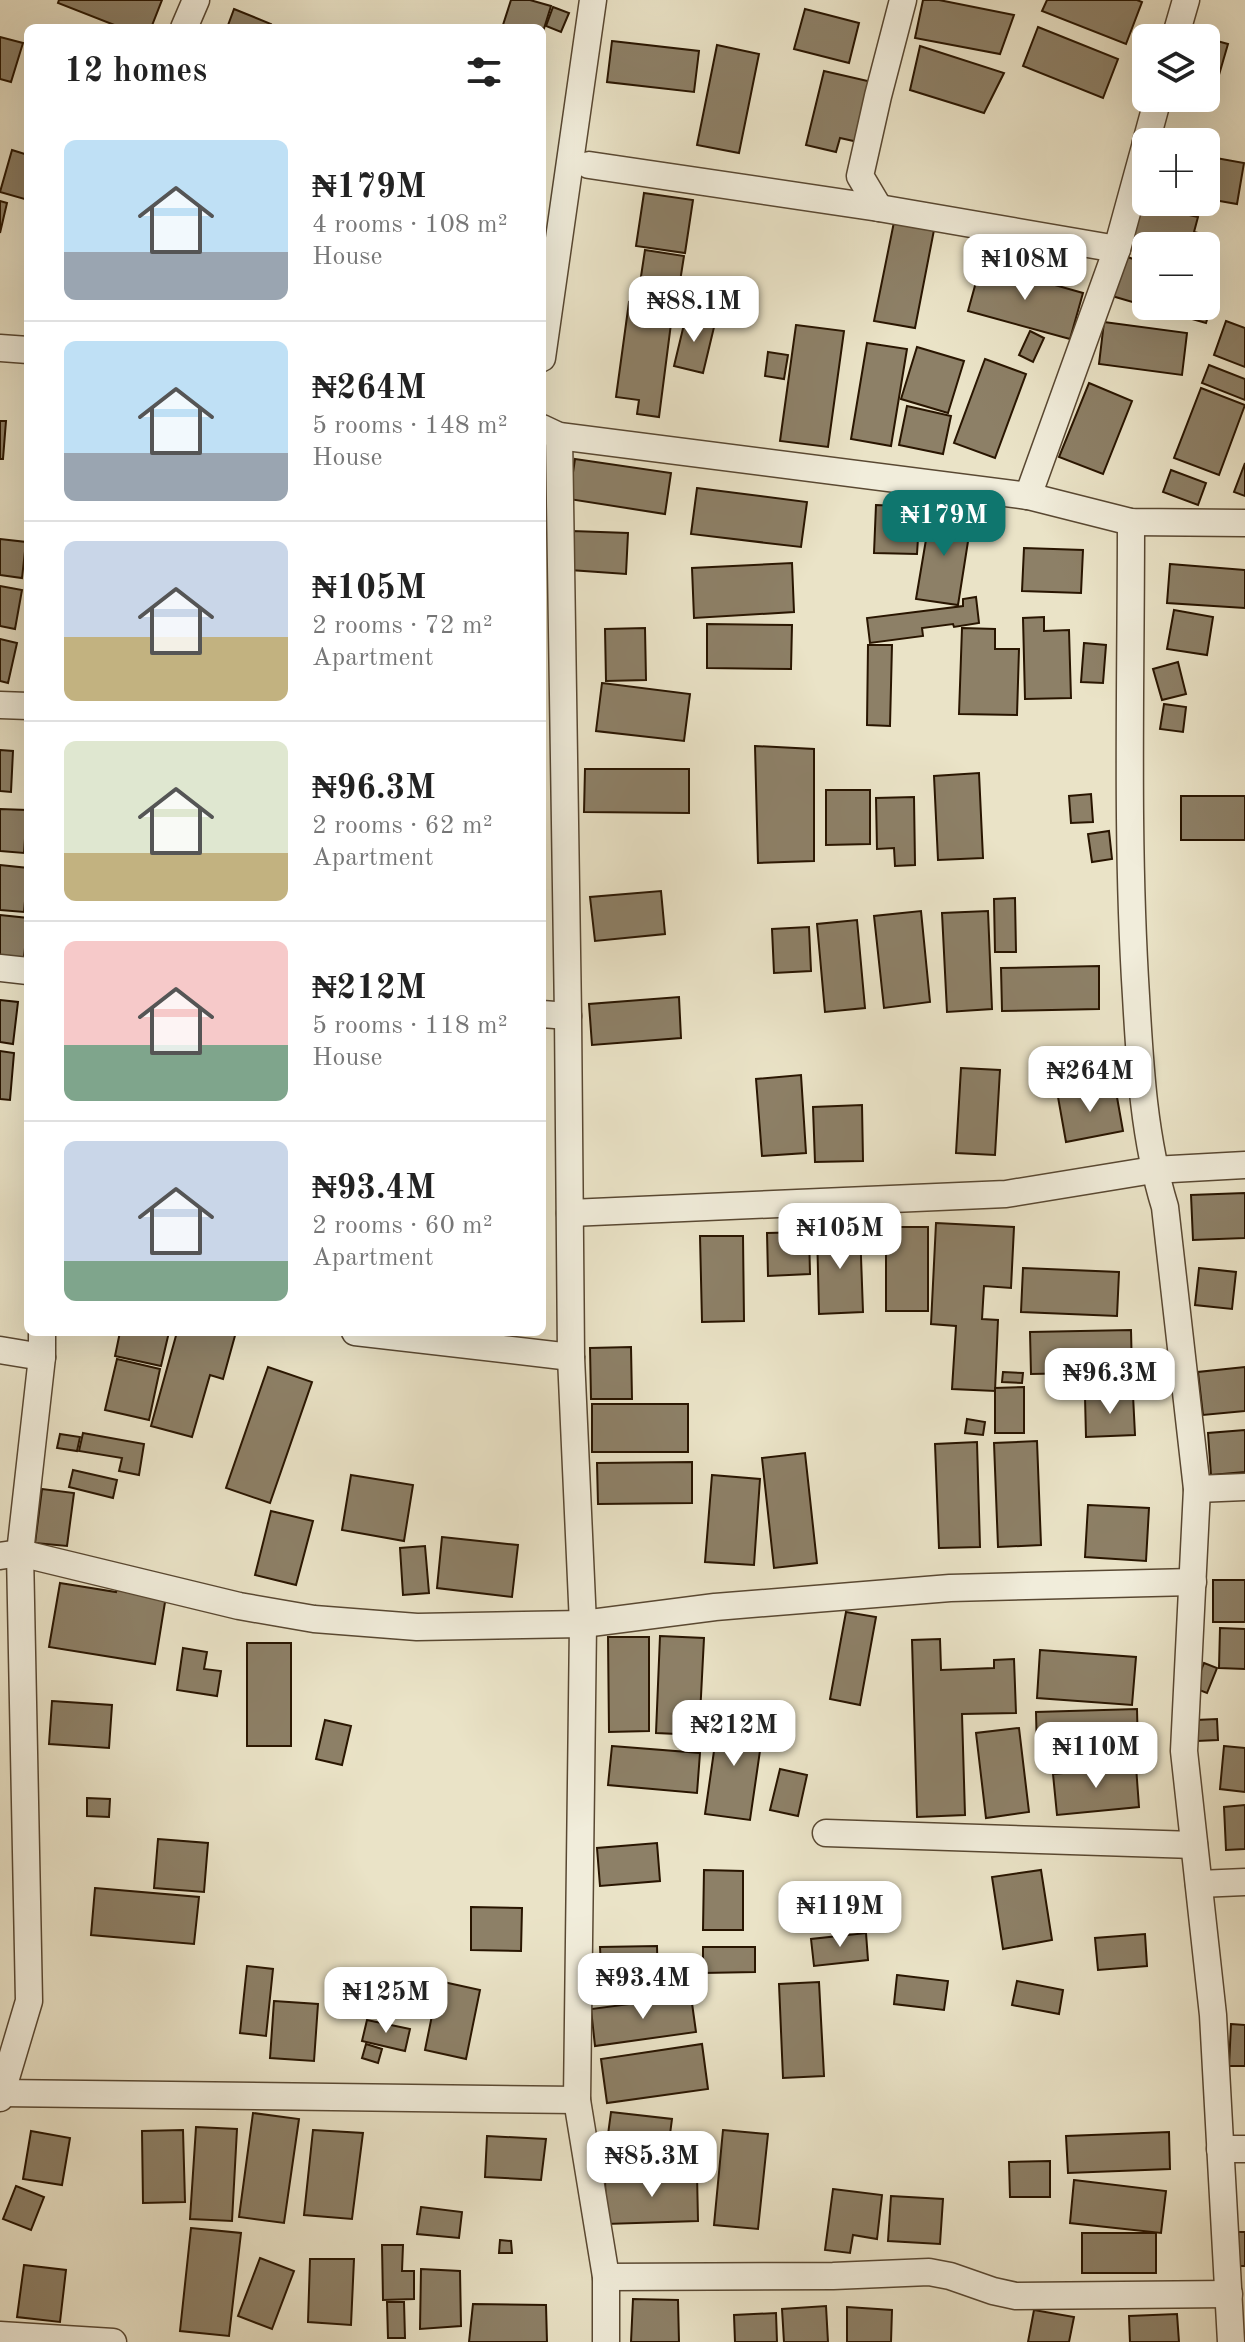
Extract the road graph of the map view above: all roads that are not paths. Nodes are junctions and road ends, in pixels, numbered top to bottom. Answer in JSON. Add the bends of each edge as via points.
{"nodes":[{"id":1,"x":196,"y":0,"type":"edge"},
{"id":2,"x":593,"y":0,"type":"edge"},
{"id":3,"x":903,"y":0,"type":"edge"},
{"id":4,"x":1186,"y":0,"type":"edge"},
{"id":5,"x":186,"y":24,"type":"edge"},
{"id":6,"x":1179,"y":24,"type":"edge"},
{"id":7,"x":589,"y":165,"type":"dead end"},
{"id":8,"x":1132,"y":194,"type":"edge"},
{"id":9,"x":879,"y":208,"type":"junction"},
{"id":10,"x":1117,"y":249,"type":"junction"},
{"id":11,"x":546,"y":330,"type":"edge"},
{"id":12,"x":0,"y":348,"type":"edge"},
{"id":13,"x":24,"y":350,"type":"edge"},
{"id":14,"x":551,"y":432,"type":"edge"},
{"id":15,"x":1028,"y":496,"type":"junction"},
{"id":16,"x":1131,"y":522,"type":"junction"},
{"id":17,"x":1245,"y":523,"type":"edge"},
{"id":18,"x":0,"y":705,"type":"edge"},
{"id":19,"x":24,"y":706,"type":"edge"},
{"id":20,"x":0,"y":968,"type":"edge"},
{"id":21,"x":24,"y":971,"type":"edge"},
{"id":22,"x":546,"y":1014,"type":"edge"},
{"id":23,"x":568,"y":1016,"type":"junction"},
{"id":24,"x":1245,"y":1165,"type":"edge"},
{"id":25,"x":1153,"y":1170,"type":"junction"},
{"id":26,"x":570,"y":1213,"type":"junction"},
{"id":27,"x":390,"y":1336,"type":"edge"},
{"id":28,"x":42,"y":1345,"type":"edge"},
{"id":29,"x":0,"y":1350,"type":"edge"},
{"id":30,"x":571,"y":1357,"type":"junction"},
{"id":31,"x":1245,"y":1487,"type":"edge"},
{"id":32,"x":1197,"y":1489,"type":"junction"},
{"id":33,"x":10,"y":1554,"type":"edge"},
{"id":34,"x":1193,"y":1582,"type":"junction"},
{"id":35,"x":583,"y":1624,"type":"junction"},
{"id":36,"x":826,"y":1833,"type":"dead end"},
{"id":37,"x":1194,"y":1845,"type":"junction"},
{"id":38,"x":1245,"y":1882,"type":"edge"},
{"id":39,"x":1199,"y":1884,"type":"junction"},
{"id":40,"x":0,"y":2096,"type":"edge"},
{"id":41,"x":577,"y":2100,"type":"junction"},
{"id":42,"x":1232,"y":2149,"type":"edge"},
{"id":43,"x":606,"y":2277,"type":"junction"},
{"id":44,"x":1229,"y":2294,"type":"junction"},
{"id":45,"x":0,"y":2335,"type":"edge"},
{"id":46,"x":113,"y":2342,"type":"edge"},
{"id":47,"x":606,"y":2342,"type":"edge"},
{"id":48,"x":1231,"y":2342,"type":"edge"}],
"edges":[{"from":1,"to":5,"type":"street"},
{"from":2,"to":11,"type":"street"},
{"from":3,"to":9,"type":"street","via":[[860,176]]},
{"from":4,"to":6,"type":"street"},
{"from":7,"to":9,"type":"street"},
{"from":8,"to":10,"type":"street"},
{"from":9,"to":10,"type":"street"},
{"from":10,"to":15,"type":"street"},
{"from":12,"to":13,"type":"street"},
{"from":14,"to":15,"type":"street"},
{"from":14,"to":23,"type":"street"},
{"from":15,"to":16,"type":"street"},
{"from":16,"to":17,"type":"street"},
{"from":16,"to":25,"type":"street","via":[[1131,929]]},
{"from":18,"to":19,"type":"street"},
{"from":20,"to":21,"type":"street"},
{"from":22,"to":23,"type":"street"},
{"from":23,"to":26,"type":"street"},
{"from":24,"to":25,"type":"street"},
{"from":25,"to":26,"type":"street","via":[[1006,1194]]},
{"from":25,"to":32,"type":"street","via":[[1165,1207]]},
{"from":26,"to":30,"type":"street"},
{"from":27,"to":30,"type":"street"},
{"from":28,"to":29,"type":"street"},
{"from":28,"to":33,"type":"street"},
{"from":30,"to":35,"type":"street"},
{"from":31,"to":32,"type":"street"},
{"from":32,"to":34,"type":"street"},
{"from":33,"to":35,"type":"street","via":[[314,1619],[417,1627]]},
{"from":33,"to":40,"type":"street","via":[[29,2001]]},
{"from":34,"to":35,"type":"street","via":[[935,1589]]},
{"from":34,"to":37,"type":"street","via":[[1184,1751]]},
{"from":35,"to":41,"type":"street"},
{"from":36,"to":37,"type":"street"},
{"from":37,"to":39,"type":"street"},
{"from":38,"to":39,"type":"street"},
{"from":39,"to":42,"type":"street"},
{"from":40,"to":41,"type":"street"},
{"from":41,"to":43,"type":"street"},
{"from":42,"to":44,"type":"street"},
{"from":43,"to":44,"type":"street","via":[[929,2272],[1016,2296]]},
{"from":43,"to":47,"type":"street"},
{"from":44,"to":48,"type":"street"},
{"from":45,"to":46,"type":"street"}]}
